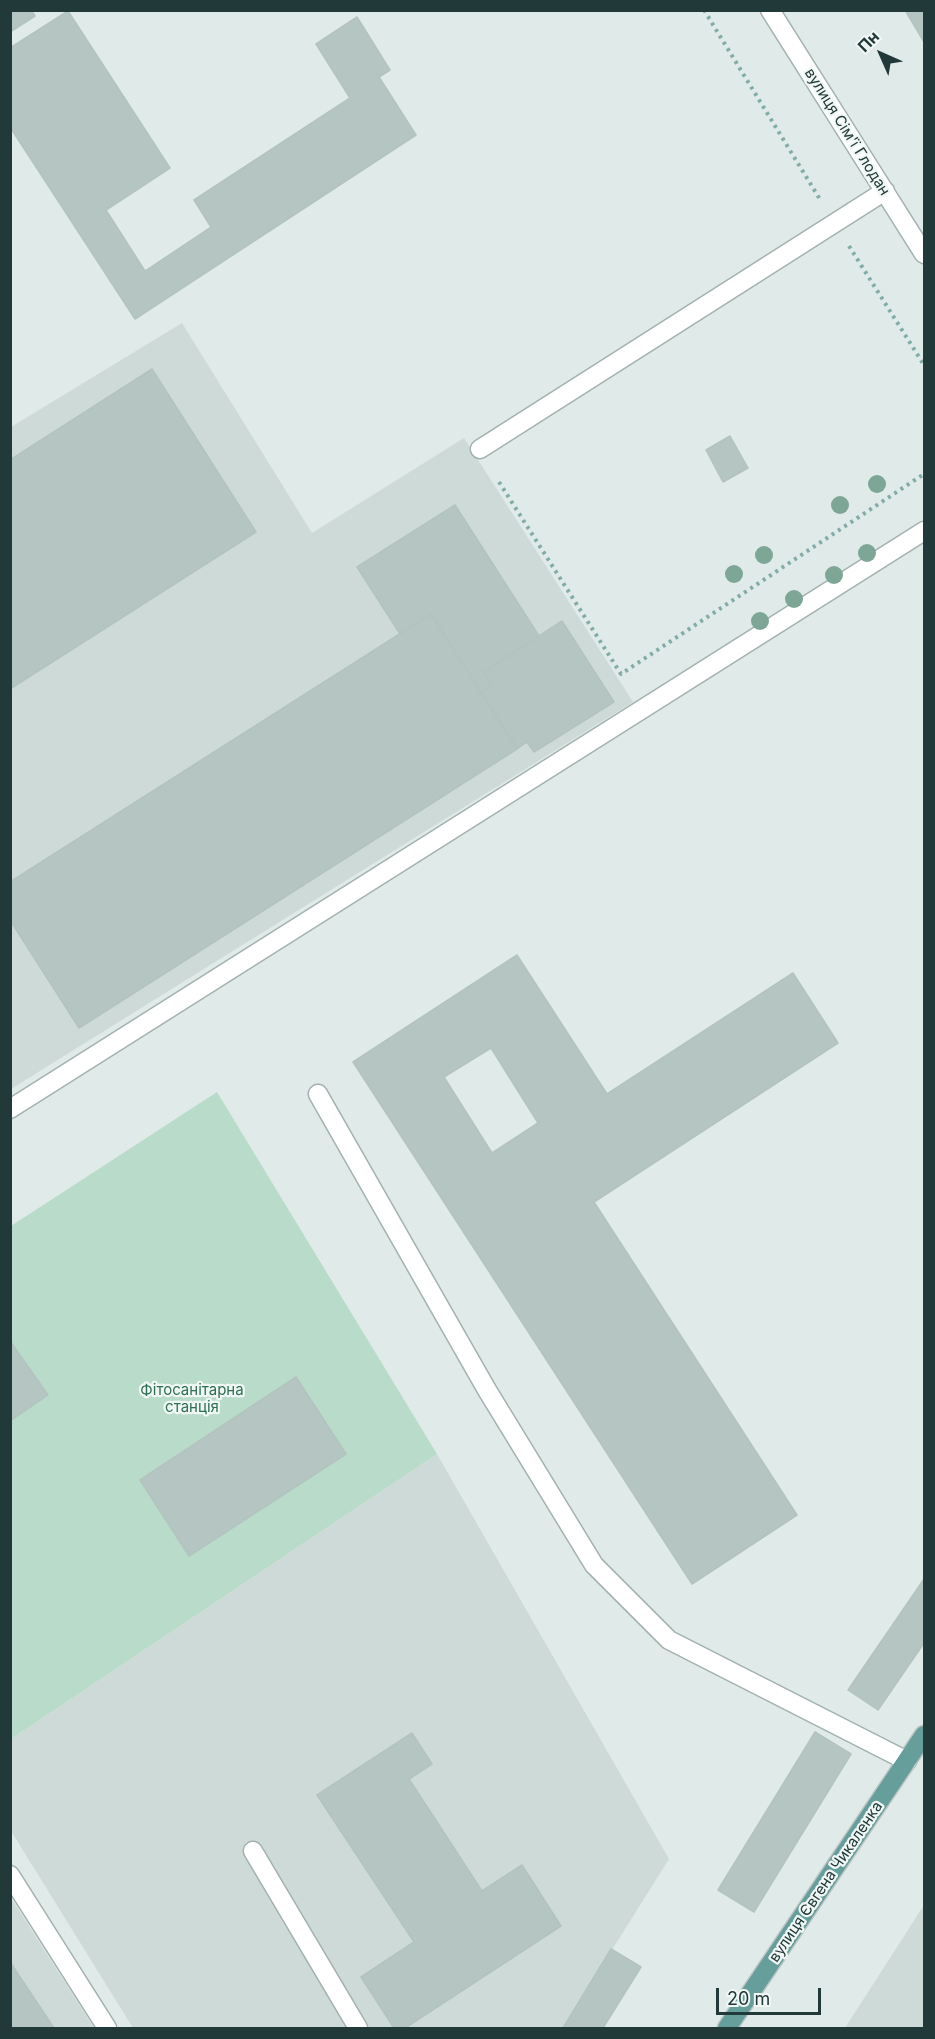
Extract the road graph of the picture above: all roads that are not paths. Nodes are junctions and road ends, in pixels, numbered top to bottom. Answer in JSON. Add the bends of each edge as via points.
{"nodes":[{"id":1,"x":770,"y":10,"type":"edge"},
{"id":2,"x":885,"y":191,"type":"junction"},
{"id":3,"x":924,"y":254,"type":"edge"},
{"id":4,"x":480,"y":449,"type":"dead end"},
{"id":5,"x":924,"y":531,"type":"edge"},
{"id":6,"x":318,"y":1094,"type":"dead end"},
{"id":7,"x":10,"y":1108,"type":"edge"},
{"id":8,"x":924,"y":1735,"type":"edge"},
{"id":9,"x":907,"y":1761,"type":"junction"},
{"id":10,"x":253,"y":1851,"type":"dead end"},
{"id":11,"x":10,"y":1875,"type":"edge"},
{"id":12,"x":107,"y":2028,"type":"edge"},
{"id":13,"x":358,"y":2028,"type":"edge"},
{"id":14,"x":727,"y":2028,"type":"edge"}],
"edges":[{"from":1,"to":2,"type":"street","name":"вулиця Сім'ї Глодан"},
{"from":2,"to":3,"type":"street","name":"вулиця Сім'ї Глодан"},
{"from":2,"to":4,"type":"street"},
{"from":5,"to":7,"type":"street"},
{"from":6,"to":9,"type":"street","via":[[487,1389],[594,1565],[669,1640]]},
{"from":8,"to":9,"type":"main road","name":"вулиця Євгена Чикаленка"},
{"from":9,"to":14,"type":"main road","name":"вулиця Євгена Чикаленка"},
{"from":10,"to":13,"type":"street"},
{"from":11,"to":12,"type":"street"}]}
